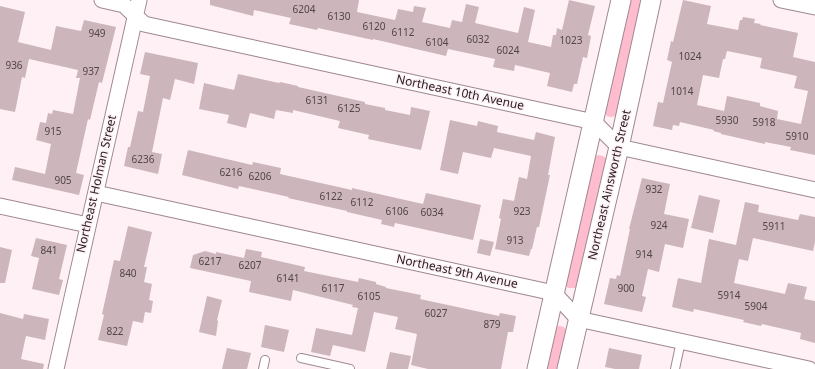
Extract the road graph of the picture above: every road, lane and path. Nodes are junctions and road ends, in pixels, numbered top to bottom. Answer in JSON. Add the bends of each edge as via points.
{"nodes":[{"id":1,"x":102,"y":0,"type":"edge"},
{"id":2,"x":139,"y":0,"type":"edge"},
{"id":3,"x":621,"y":0,"type":"edge"},
{"id":4,"x":651,"y":0,"type":"edge"},
{"id":5,"x":781,"y":0,"type":"edge"},
{"id":6,"x":815,"y":8,"type":"edge"},
{"id":7,"x":135,"y":16,"type":"junction"},
{"id":8,"x":594,"y":122,"type":"junction"},
{"id":9,"x":619,"y":147,"type":"junction"},
{"id":10,"x":815,"y":190,"type":"edge"},
{"id":11,"x":96,"y":193,"type":"junction"},
{"id":12,"x":0,"y":206,"type":"edge"},
{"id":13,"x":88,"y":225,"type":"junction"},
{"id":14,"x":554,"y":293,"type":"junction"},
{"id":15,"x":578,"y":319,"type":"junction"},
{"id":16,"x":681,"y":341,"type":"junction"},
{"id":17,"x":301,"y":358,"type":"dead end"},
{"id":18,"x":265,"y":360,"type":"dead end"},
{"id":19,"x":774,"y":365,"type":"edge"},
{"id":20,"x":56,"y":369,"type":"edge"},
{"id":21,"x":263,"y":369,"type":"edge"},
{"id":22,"x":350,"y":369,"type":"edge"},
{"id":23,"x":537,"y":369,"type":"edge"},
{"id":24,"x":567,"y":369,"type":"edge"},
{"id":25,"x":676,"y":369,"type":"edge"},
{"id":26,"x":809,"y":369,"type":"edge"}],
"edges":[{"from":1,"to":7,"type":"street","name":"Northeast 10th Avenue","via":[[124,5]]},
{"from":2,"to":7,"type":"street","name":"Northeast Holman Street"},
{"from":3,"to":8,"type":"street"},
{"from":4,"to":9,"type":"street","name":"Northeast Ainsworth Street"},
{"from":5,"to":6,"type":"street"},
{"from":7,"to":8,"type":"street","name":"Northeast 10th Avenue","via":[[144,24]]},
{"from":7,"to":11,"type":"street","name":"Northeast Holman Street"},
{"from":8,"to":9,"type":"street"},
{"from":8,"to":14,"type":"street"},
{"from":9,"to":10,"type":"street"},
{"from":9,"to":15,"type":"street","name":"Northeast Ainsworth Street"},
{"from":11,"to":13,"type":"street","name":"Northeast Holman Street"},
{"from":11,"to":14,"type":"street","name":"Northeast 9th Avenue"},
{"from":12,"to":13,"type":"street"},
{"from":13,"to":20,"type":"street","name":"Northeast Holman Street"},
{"from":14,"to":15,"type":"street"},
{"from":14,"to":23,"type":"street"},
{"from":15,"to":16,"type":"street"},
{"from":15,"to":24,"type":"street","name":"Northeast Ainsworth Street"},
{"from":16,"to":19,"type":"street"},
{"from":16,"to":25,"type":"lane"},
{"from":17,"to":22,"type":"lane"},
{"from":18,"to":21,"type":"lane"},
{"from":19,"to":26,"type":"street"}]}
